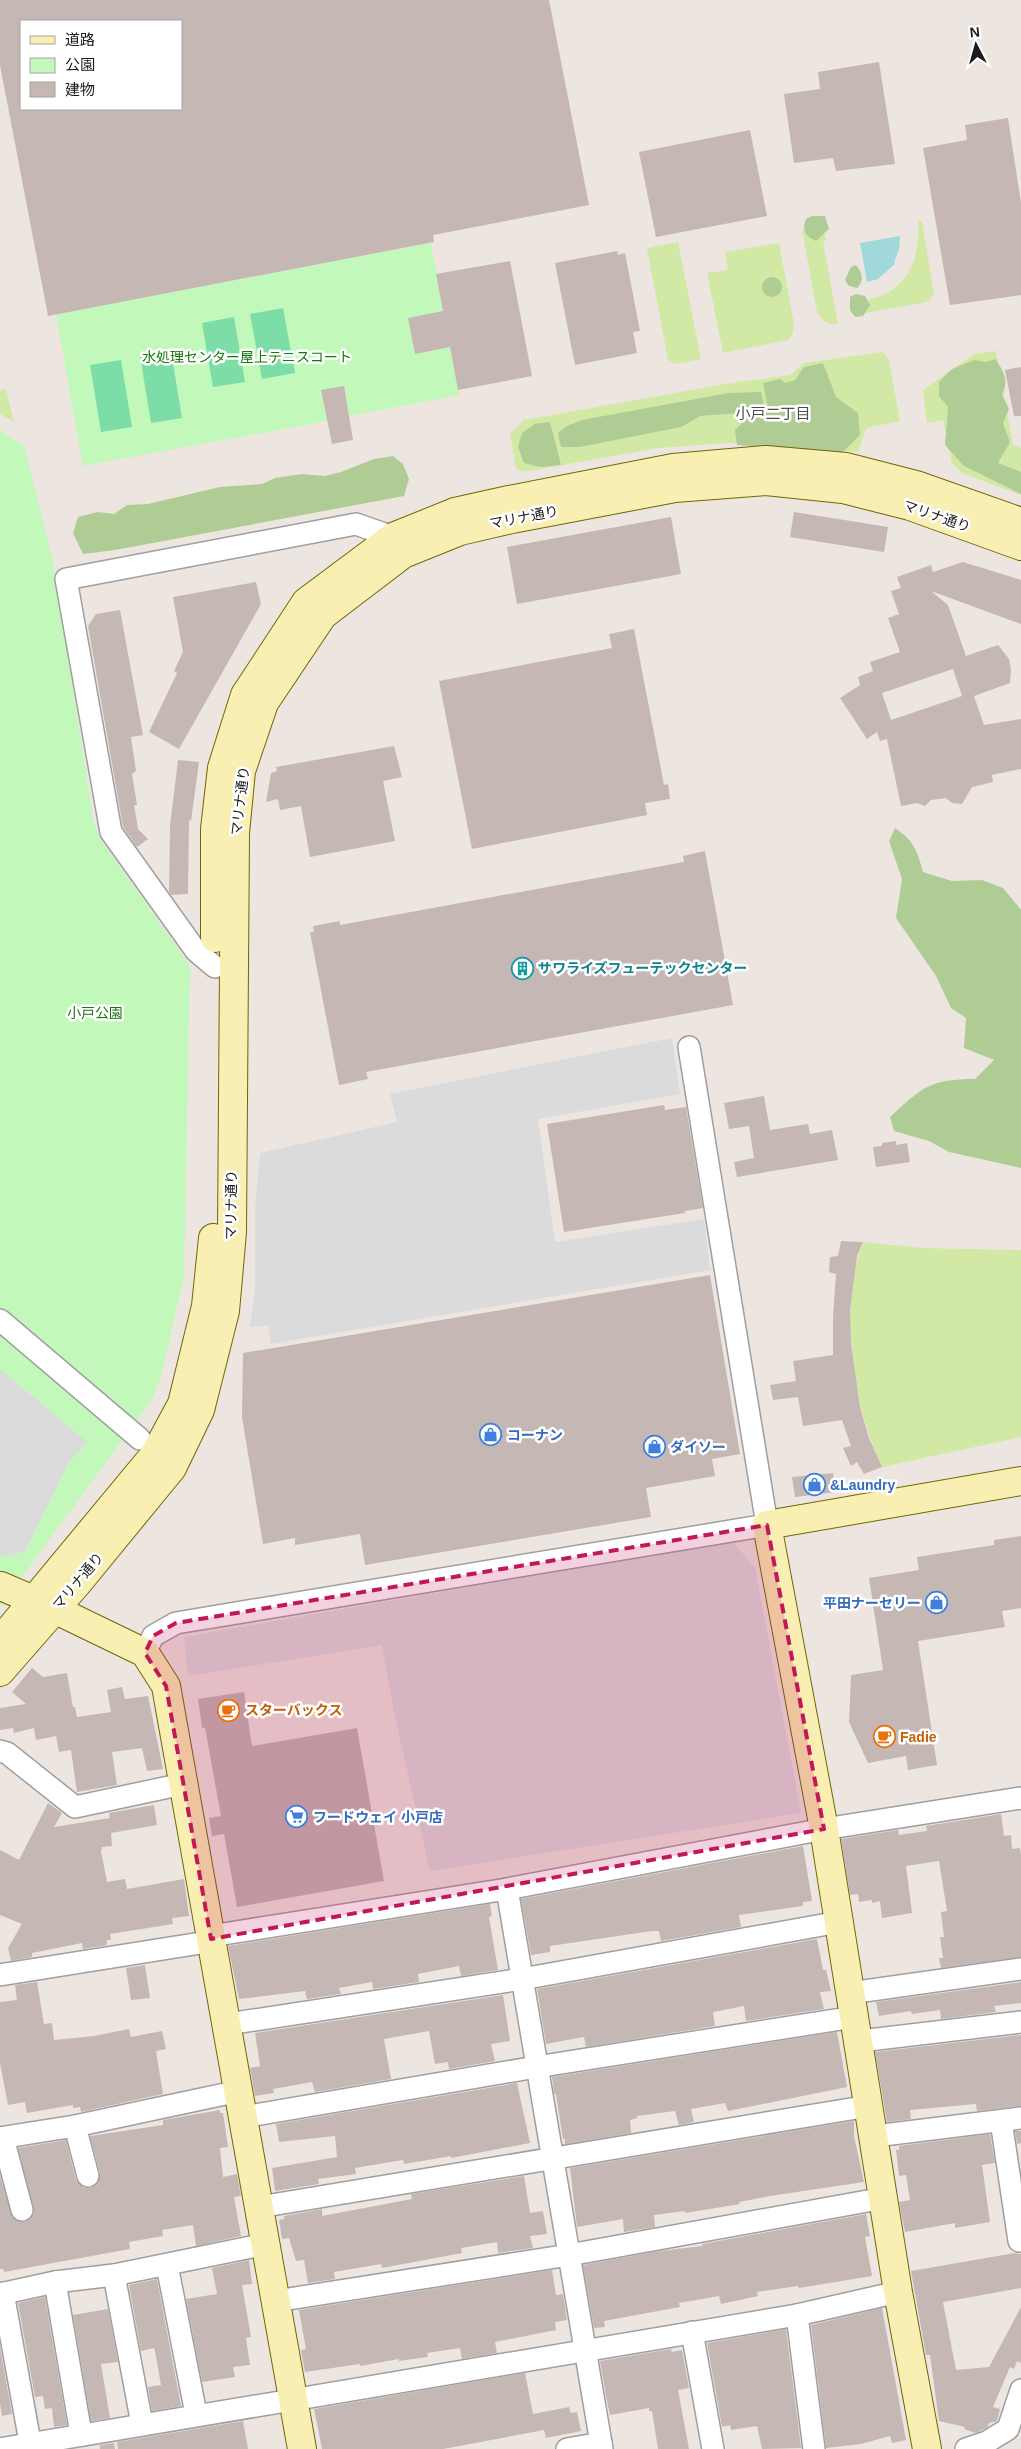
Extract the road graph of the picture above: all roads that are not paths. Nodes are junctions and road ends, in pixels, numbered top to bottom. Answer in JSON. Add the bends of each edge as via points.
{"nodes":[{"id":1,"x":1021,"y":522,"type":"edge"},
{"id":2,"x":393,"y":537,"type":"junction"},
{"id":3,"x":1021,"y":546,"type":"edge"},
{"id":4,"x":215,"y":967,"type":"junction"},
{"id":5,"x":689,"y":1047,"type":"dead end"},
{"id":6,"x":0,"y":1320,"type":"edge"},
{"id":7,"x":140,"y":1438,"type":"dead end"},
{"id":8,"x":1021,"y":1481,"type":"edge"},
{"id":9,"x":767,"y":1525,"type":"junction"},
{"id":10,"x":1,"y":1586,"type":"edge"},
{"id":11,"x":44,"y":1604,"type":"junction"},
{"id":12,"x":0,"y":1641,"type":"edge"},
{"id":13,"x":145,"y":1653,"type":"junction"},
{"id":14,"x":0,"y":1672,"type":"edge"},
{"id":15,"x":0,"y":1751,"type":"edge"},
{"id":16,"x":183,"y":1784,"type":"junction"},
{"id":17,"x":1021,"y":1798,"type":"edge"},
{"id":18,"x":824,"y":1829,"type":"junction"},
{"id":19,"x":507,"y":1889,"type":"junction"},
{"id":20,"x":839,"y":1922,"type":"junction"},
{"id":21,"x":211,"y":1938,"type":"junction"},
{"id":22,"x":1021,"y":1969,"type":"edge"},
{"id":23,"x":0,"y":1975,"type":"edge"},
{"id":24,"x":522,"y":1979,"type":"junction"},
{"id":25,"x":855,"y":2017,"type":"junction"},
{"id":26,"x":1021,"y":2022,"type":"edge"},
{"id":27,"x":228,"y":2024,"type":"junction"},
{"id":28,"x":536,"y":2066,"type":"junction"},
{"id":29,"x":241,"y":2104,"type":"junction"},
{"id":30,"x":869,"y":2106,"type":"junction"},
{"id":31,"x":1011,"y":2120,"type":"edge"},
{"id":32,"x":75,"y":2126,"type":"junction"},
{"id":33,"x":875,"y":2136,"type":"junction"},
{"id":34,"x":2,"y":2138,"type":"edge"},
{"id":35,"x":553,"y":2160,"type":"junction"},
{"id":36,"x":88,"y":2176,"type":"dead end"},
{"id":37,"x":884,"y":2198,"type":"junction"},
{"id":38,"x":259,"y":2208,"type":"junction"},
{"id":39,"x":22,"y":2210,"type":"dead end"},
{"id":40,"x":1021,"y":2241,"type":"edge"},
{"id":41,"x":266,"y":2244,"type":"junction"},
{"id":42,"x":569,"y":2254,"type":"junction"},
{"id":43,"x":167,"y":2265,"type":"junction"},
{"id":44,"x":114,"y":2275,"type":"junction"},
{"id":45,"x":56,"y":2282,"type":"junction"},
{"id":46,"x":898,"y":2292,"type":"junction"},
{"id":47,"x":1,"y":2293,"type":"edge"},
{"id":48,"x":276,"y":2301,"type":"junction"},
{"id":49,"x":798,"y":2315,"type":"junction"},
{"id":50,"x":692,"y":2332,"type":"junction"},
{"id":51,"x":585,"y":2350,"type":"junction"},
{"id":52,"x":1021,"y":2390,"type":"edge"},
{"id":53,"x":293,"y":2399,"type":"junction"},
{"id":54,"x":196,"y":2414,"type":"junction"},
{"id":55,"x":142,"y":2424,"type":"junction"},
{"id":56,"x":81,"y":2434,"type":"junction"},
{"id":57,"x":30,"y":2442,"type":"junction"},
{"id":58,"x":602,"y":2446,"type":"edge"},
{"id":59,"x":921,"y":2448,"type":"edge"},
{"id":60,"x":0,"y":2449,"type":"edge"},
{"id":61,"x":302,"y":2449,"type":"edge"},
{"id":62,"x":567,"y":2449,"type":"edge"},
{"id":63,"x":713,"y":2449,"type":"edge"},
{"id":64,"x":814,"y":2449,"type":"edge"},
{"id":65,"x":966,"y":2449,"type":"edge"}],
"edges":[{"from":1,"to":2,"type":"street","name":"マリナ通り","via":[[916,485],[846,467],[766,460],[673,468],[509,500],[455,512]]},
{"from":2,"to":4,"type":"street","name":"マリナ通り","via":[[306,602],[245,695],[222,768],[215,829]]},
{"from":2,"to":4,"type":"street","via":[[356,524],[66,579],[110,832],[196,951]]},
{"from":3,"to":11,"type":"street","name":"マリナ通り","via":[[910,506],[842,489],[766,481],[675,488],[460,531],[403,554],[323,615],[264,703],[241,772],[235,833],[232,1232],[225,1311],[200,1410],[172,1468]]},
{"from":4,"to":11,"type":"street","name":"マリナ通り","via":[[213,1231],[206,1306],[182,1404],[155,1454]]},
{"from":5,"to":9,"type":"street"},
{"from":6,"to":7,"type":"street"},
{"from":8,"to":9,"type":"street"},
{"from":9,"to":13,"type":"street","via":[[176,1623],[153,1636]]},
{"from":9,"to":18,"type":"street"},
{"from":10,"to":11,"type":"street"},
{"from":11,"to":12,"type":"street","name":"マリナ通り"},
{"from":11,"to":13,"type":"street"},
{"from":11,"to":14,"type":"street","name":"マリナ通り"},
{"from":13,"to":16,"type":"street","via":[[166,1686]]},
{"from":15,"to":16,"type":"street","via":[[75,1807]]},
{"from":16,"to":21,"type":"street"},
{"from":17,"to":18,"type":"street"},
{"from":18,"to":19,"type":"street"},
{"from":18,"to":20,"type":"street"},
{"from":19,"to":21,"type":"street"},
{"from":19,"to":24,"type":"street"},
{"from":20,"to":24,"type":"street"},
{"from":20,"to":25,"type":"street"},
{"from":21,"to":23,"type":"street","via":[[201,1943]]},
{"from":21,"to":27,"type":"street"},
{"from":22,"to":25,"type":"street"},
{"from":24,"to":27,"type":"street"},
{"from":24,"to":28,"type":"street"},
{"from":25,"to":26,"type":"street"},
{"from":25,"to":28,"type":"street"},
{"from":25,"to":30,"type":"street"},
{"from":27,"to":29,"type":"street"},
{"from":28,"to":29,"type":"street"},
{"from":28,"to":35,"type":"street"},
{"from":29,"to":32,"type":"street"},
{"from":29,"to":38,"type":"street"},
{"from":30,"to":33,"type":"street"},
{"from":30,"to":35,"type":"street"},
{"from":31,"to":33,"type":"street"},
{"from":31,"to":40,"type":"street"},
{"from":32,"to":34,"type":"street"},
{"from":32,"to":36,"type":"street"},
{"from":33,"to":37,"type":"street"},
{"from":34,"to":39,"type":"street"},
{"from":35,"to":38,"type":"street"},
{"from":35,"to":42,"type":"street"},
{"from":37,"to":42,"type":"street"},
{"from":37,"to":46,"type":"street"},
{"from":38,"to":41,"type":"street"},
{"from":41,"to":43,"type":"street"},
{"from":41,"to":48,"type":"street"},
{"from":42,"to":48,"type":"street"},
{"from":42,"to":51,"type":"street"},
{"from":43,"to":44,"type":"street"},
{"from":43,"to":54,"type":"street"},
{"from":44,"to":45,"type":"street"},
{"from":44,"to":55,"type":"street"},
{"from":45,"to":47,"type":"street"},
{"from":45,"to":56,"type":"street"},
{"from":46,"to":49,"type":"street"},
{"from":46,"to":59,"type":"street"},
{"from":47,"to":57,"type":"street"},
{"from":48,"to":53,"type":"street"},
{"from":49,"to":50,"type":"street"},
{"from":49,"to":64,"type":"street"},
{"from":50,"to":51,"type":"street"},
{"from":50,"to":63,"type":"street"},
{"from":51,"to":53,"type":"street"},
{"from":51,"to":58,"type":"street"},
{"from":52,"to":65,"type":"street","via":[[1008,2429],[987,2442]]},
{"from":53,"to":54,"type":"street"},
{"from":53,"to":61,"type":"street"},
{"from":54,"to":55,"type":"street"},
{"from":55,"to":56,"type":"street"},
{"from":56,"to":57,"type":"street"},
{"from":57,"to":60,"type":"street"},
{"from":58,"to":62,"type":"street"}]}
